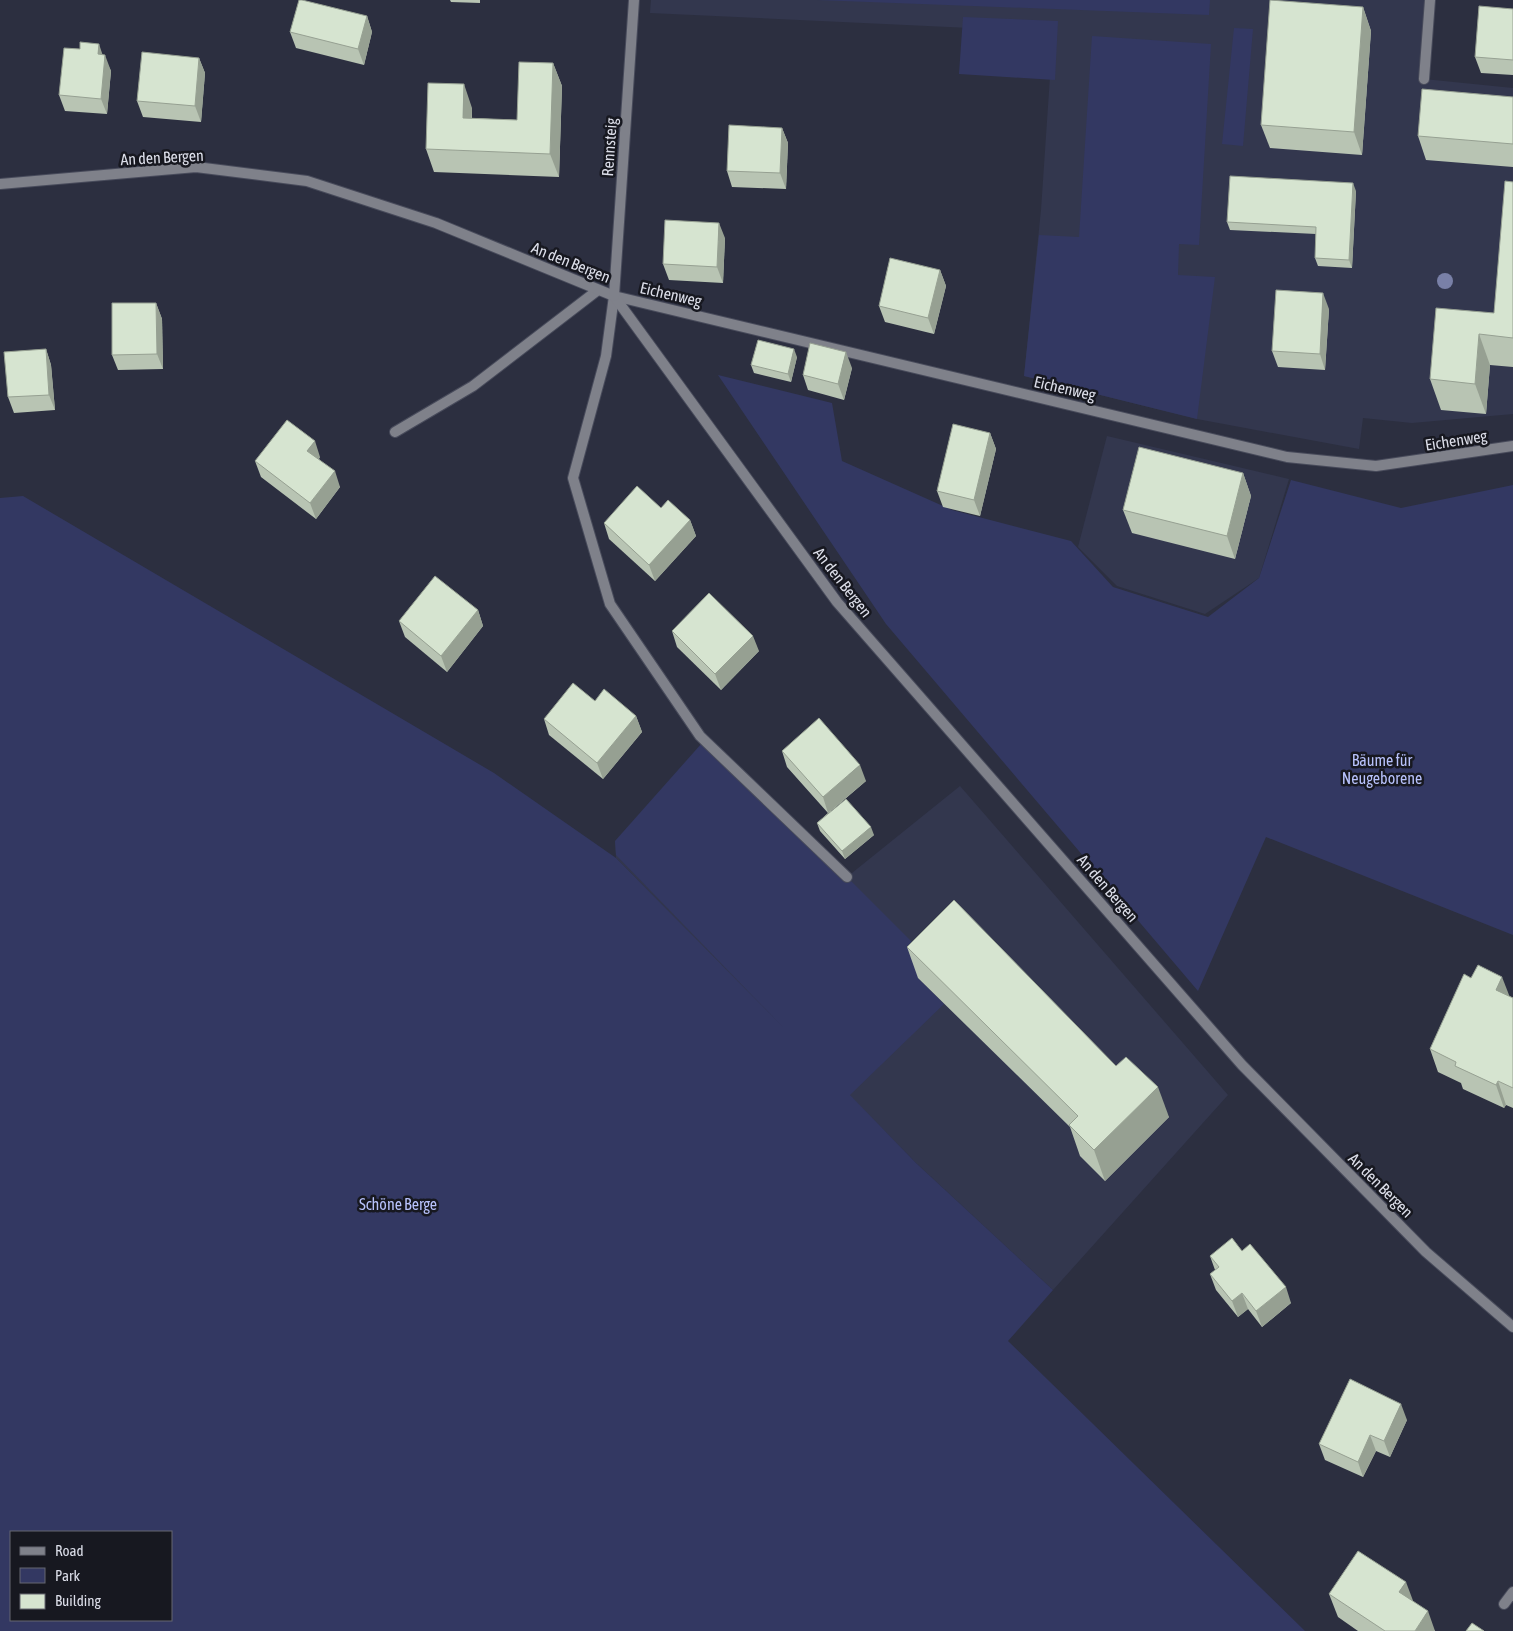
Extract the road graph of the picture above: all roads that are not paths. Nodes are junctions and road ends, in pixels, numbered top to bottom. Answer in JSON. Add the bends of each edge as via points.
{"nodes":[{"id":1,"x":634,"y":0,"type":"edge"},
{"id":2,"x":1430,"y":0,"type":"edge"},
{"id":3,"x":1424,"y":80,"type":"dead end"},
{"id":4,"x":0,"y":184,"type":"edge"},
{"id":5,"x":598,"y":290,"type":"junction"},
{"id":6,"x":614,"y":296,"type":"junction"},
{"id":7,"x":395,"y":432,"type":"dead end"},
{"id":8,"x":1513,"y":446,"type":"edge"},
{"id":9,"x":847,"y":877,"type":"dead end"},
{"id":10,"x":1513,"y":1327,"type":"edge"},
{"id":11,"x":1513,"y":1592,"type":"edge"},
{"id":12,"x":1504,"y":1604,"type":"dead end"}],
"edges":[{"from":1,"to":6,"type":"street","name":"Rennsteig"},
{"from":2,"to":3,"type":"street"},
{"from":4,"to":5,"type":"street","name":"An den Bergen","via":[[196,167],[307,181],[436,223]]},
{"from":5,"to":6,"type":"street","name":"An den Bergen"},
{"from":5,"to":7,"type":"street","via":[[472,386]]},
{"from":6,"to":8,"type":"street","name":"Eichenweg","via":[[1287,457],[1376,466]]},
{"from":6,"to":9,"type":"street","name":"Rennsteig","via":[[606,356],[574,478],[610,604],[700,736]]},
{"from":6,"to":10,"type":"street","name":"An den Bergen","via":[[844,610],[1242,1065],[1426,1252]]},
{"from":11,"to":12,"type":"street"}]}
